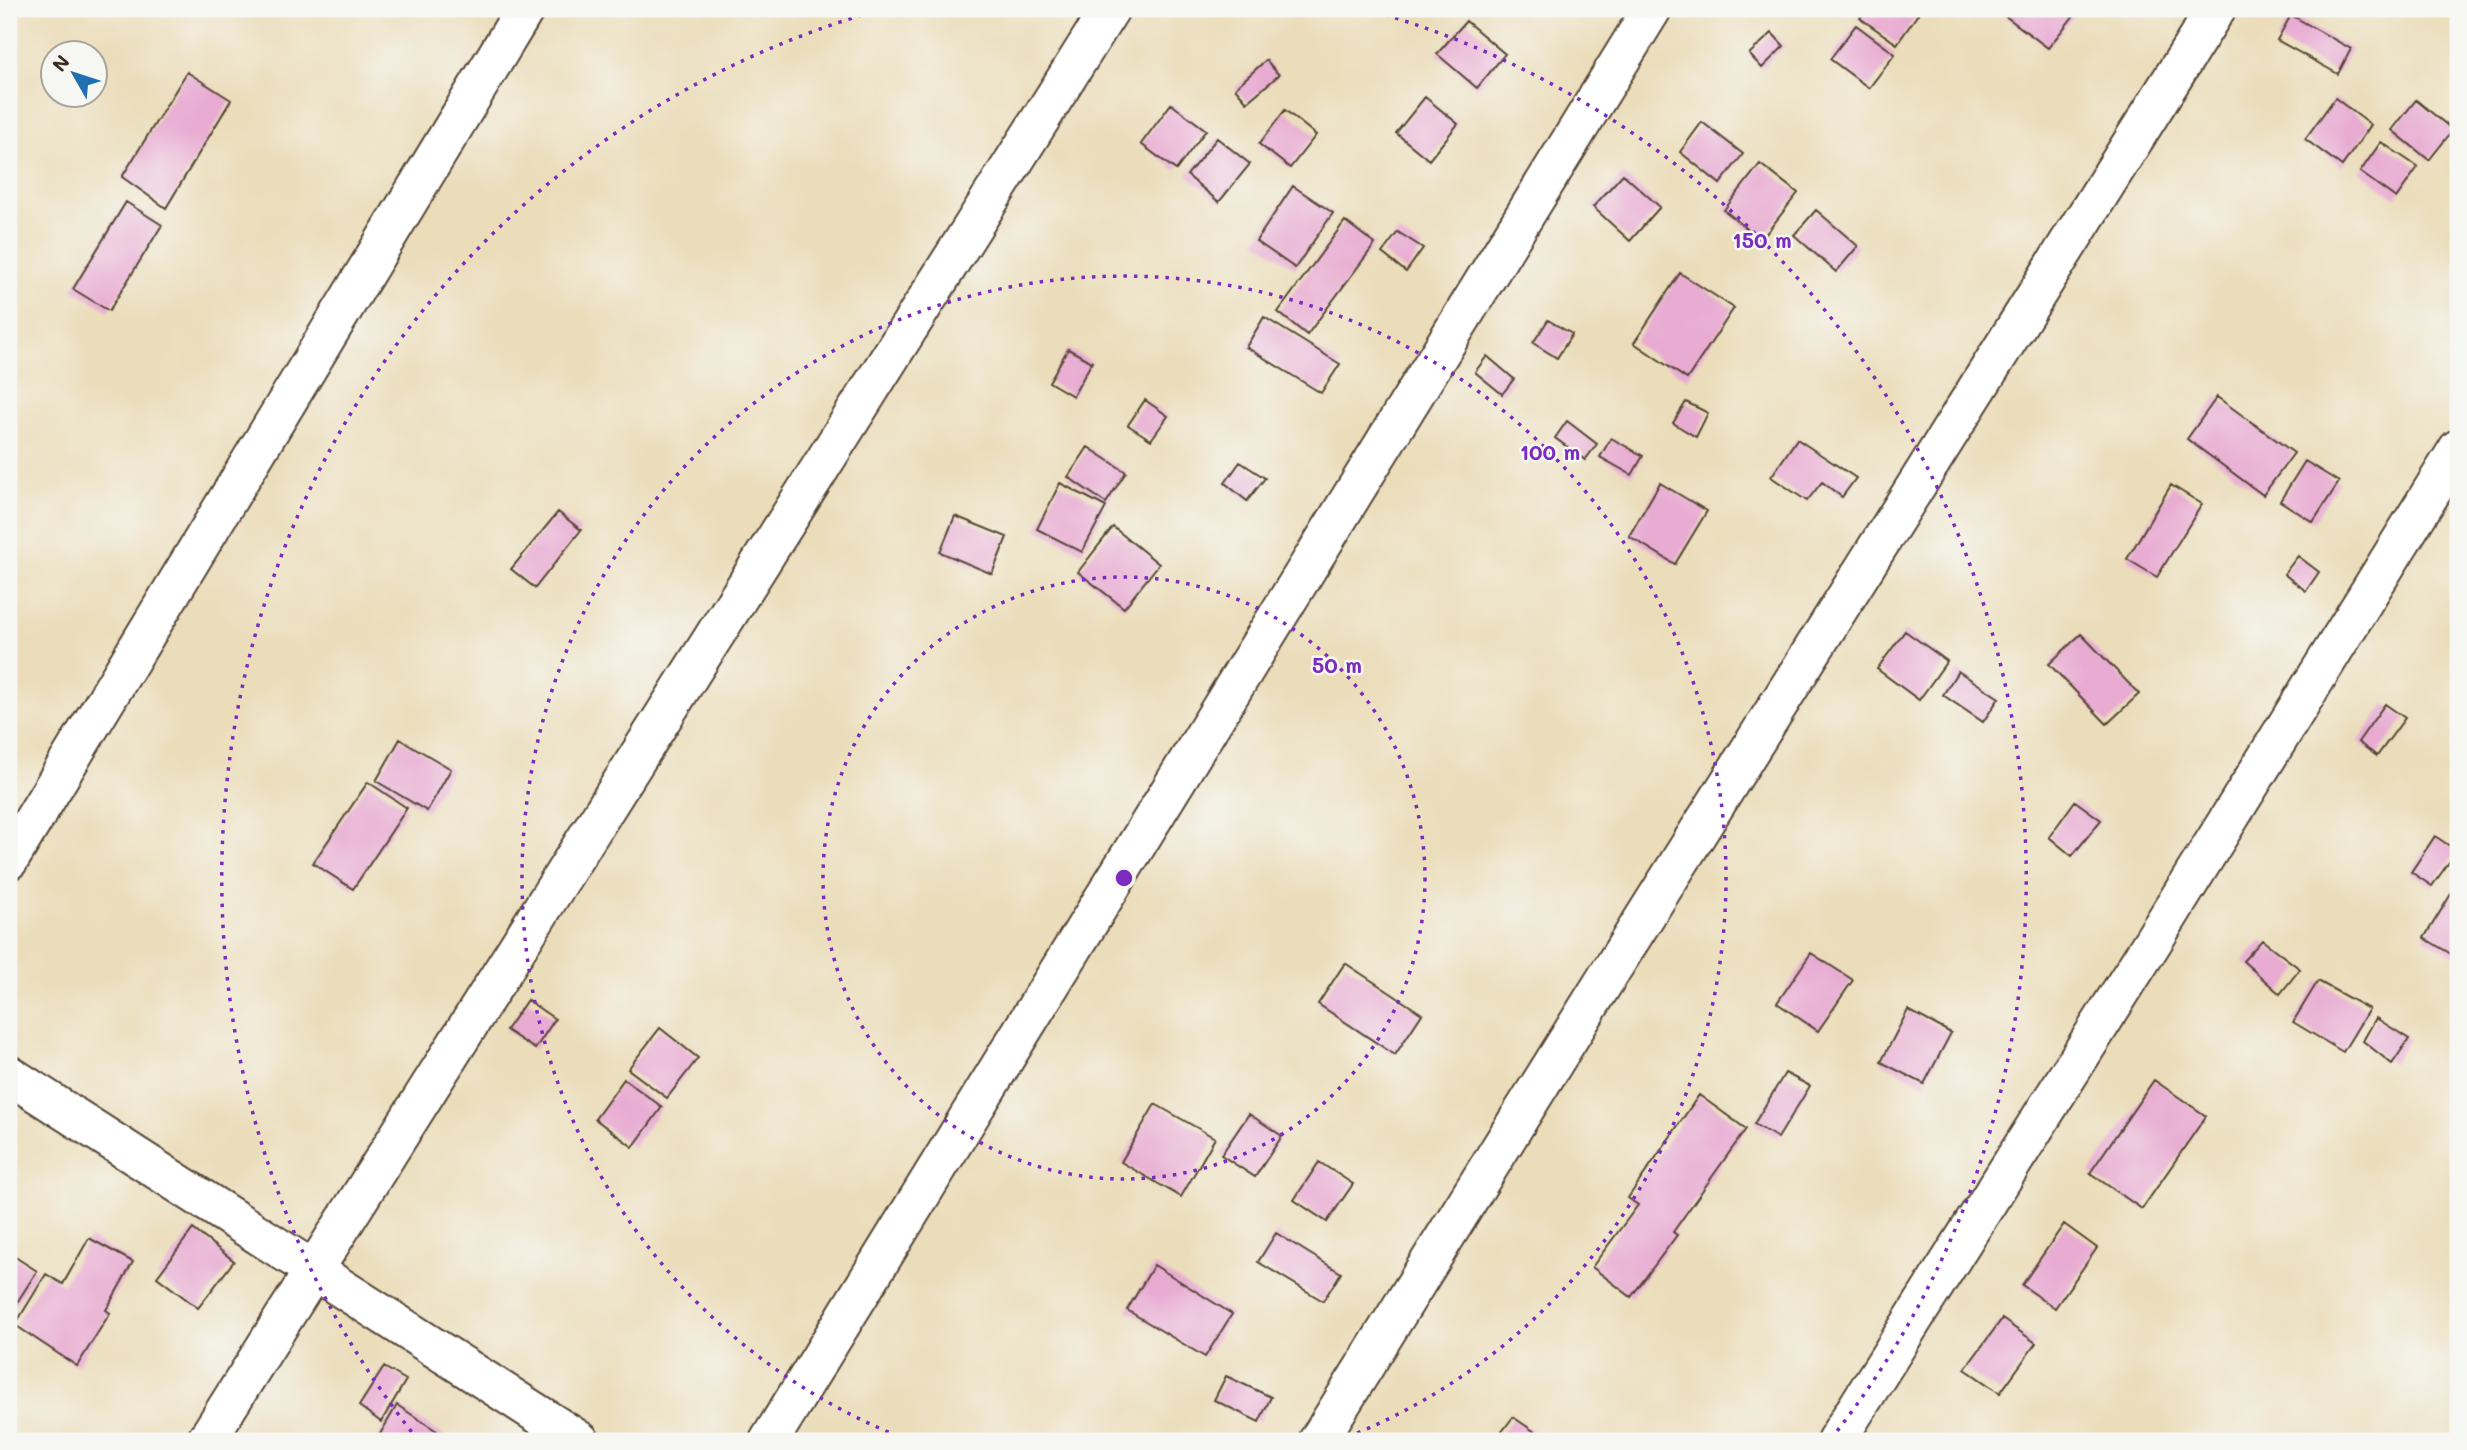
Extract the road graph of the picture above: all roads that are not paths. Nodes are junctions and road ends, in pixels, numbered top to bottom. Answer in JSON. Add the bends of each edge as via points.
{"nodes":[{"id":1,"x":525,"y":9,"type":"edge"},
{"id":2,"x":1110,"y":9,"type":"edge"},
{"id":3,"x":1652,"y":9,"type":"edge"},
{"id":4,"x":2216,"y":9,"type":"edge"},
{"id":5,"x":2458,"y":449,"type":"edge"},
{"id":6,"x":9,"y":860,"type":"edge"},
{"id":7,"x":9,"y":1074,"type":"edge"},
{"id":8,"x":314,"y":1270,"type":"junction"},
{"id":9,"x":206,"y":1441,"type":"edge"},
{"id":10,"x":580,"y":1441,"type":"edge"},
{"id":11,"x":769,"y":1441,"type":"edge"},
{"id":12,"x":1318,"y":1441,"type":"edge"},
{"id":13,"x":1836,"y":1441,"type":"edge"}],
"edges":[{"from":1,"to":6,"type":"street"},
{"from":2,"to":8,"type":"street"},
{"from":3,"to":11,"type":"street"},
{"from":4,"to":12,"type":"street"},
{"from":5,"to":13,"type":"street"},
{"from":7,"to":8,"type":"street"},
{"from":8,"to":9,"type":"street"},
{"from":8,"to":10,"type":"street"}]}
